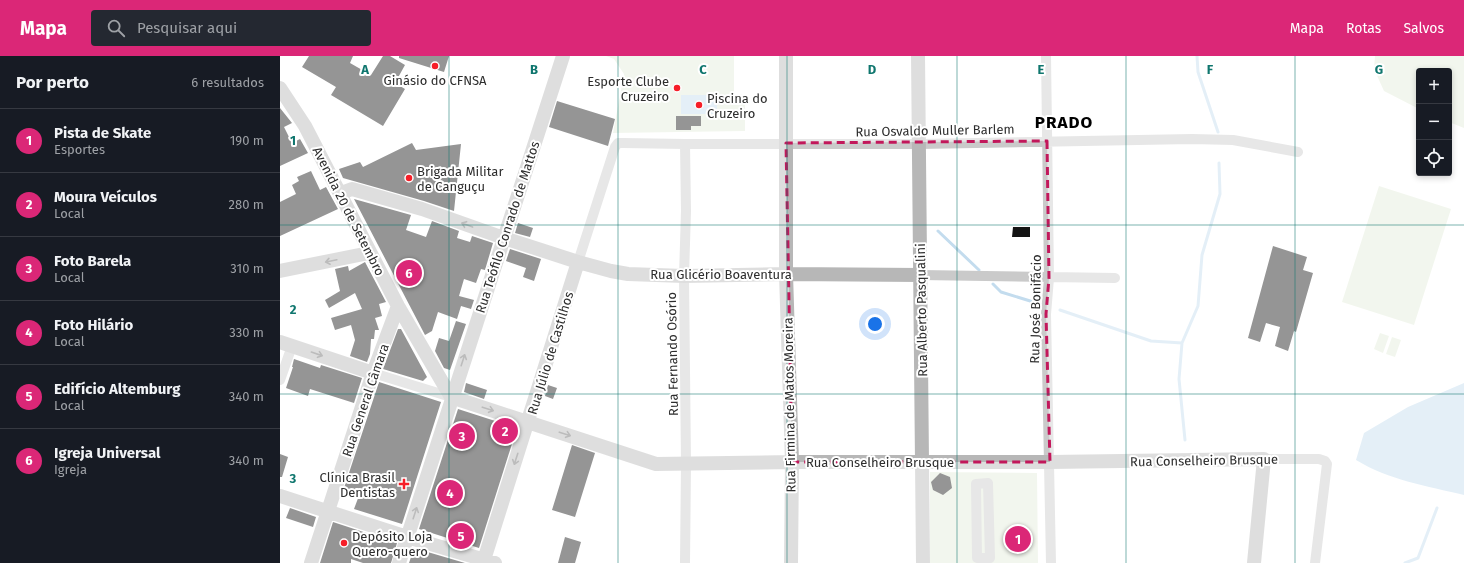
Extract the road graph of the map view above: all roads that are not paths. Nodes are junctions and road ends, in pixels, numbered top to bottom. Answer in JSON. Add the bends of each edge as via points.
{"nodes":[{"id":1,"x":563,"y":56,"type":"edge"},
{"id":2,"x":786,"y":56,"type":"edge"},
{"id":3,"x":918,"y":56,"type":"edge"},
{"id":4,"x":1046,"y":56,"type":"edge"},
{"id":5,"x":280,"y":88,"type":"edge"},
{"id":6,"x":1048,"y":141,"type":"junction"},
{"id":7,"x":618,"y":143,"type":"joint"},
{"id":8,"x":786,"y":143,"type":"junction"},
{"id":9,"x":685,"y":144,"type":"junction"},
{"id":10,"x":919,"y":144,"type":"junction"},
{"id":11,"x":1298,"y":152,"type":"dead end"},
{"id":12,"x":341,"y":193,"type":"junction"},
{"id":13,"x":504,"y":238,"type":"junction"},
{"id":14,"x":369,"y":253,"type":"junction"},
{"id":15,"x":578,"y":262,"type":"junction"},
{"id":16,"x":280,"y":271,"type":"edge"},
{"id":17,"x":786,"y":274,"type":"junction"},
{"id":18,"x":920,"y":275,"type":"junction"},
{"id":19,"x":684,"y":276,"type":"junction"},
{"id":20,"x":1049,"y":278,"type":"junction"},
{"id":21,"x":1115,"y":278,"type":"dead end"},
{"id":22,"x":398,"y":306,"type":"junction"},
{"id":23,"x":286,"y":344,"type":"edge"},
{"id":24,"x":373,"y":373,"type":"junction"},
{"id":25,"x":280,"y":380,"type":"edge"},
{"id":26,"x":451,"y":397,"type":"junction"},
{"id":27,"x":528,"y":422,"type":"junction"},
{"id":28,"x":1264,"y":459,"type":"junction"},
{"id":29,"x":792,"y":462,"type":"junction"},
{"id":30,"x":922,"y":462,"type":"junction"},
{"id":31,"x":1050,"y":462,"type":"junction"},
{"id":32,"x":686,"y":464,"type":"junction"},
{"id":33,"x":280,"y":496,"type":"edge"},
{"id":34,"x":976,"y":507,"type":"junction"},
{"id":35,"x":989,"y":507,"type":"junction"},
{"id":36,"x":328,"y":511,"type":"junction"},
{"id":37,"x":977,"y":522,"type":"junction"},
{"id":38,"x":989,"y":522,"type":"junction"},
{"id":39,"x":407,"y":536,"type":"junction"},
{"id":40,"x":487,"y":562,"type":"edge"},
{"id":41,"x":311,"y":563,"type":"edge"},
{"id":42,"x":399,"y":563,"type":"edge"},
{"id":43,"x":685,"y":563,"type":"edge"},
{"id":44,"x":791,"y":563,"type":"edge"},
{"id":45,"x":923,"y":563,"type":"edge"},
{"id":46,"x":1051,"y":563,"type":"edge"},
{"id":47,"x":1254,"y":563,"type":"edge"},
{"id":48,"x":1315,"y":563,"type":"edge"}],
"edges":[{"from":1,"to":13,"type":"street","name":"Rua Teófilo Conrado de Mattos"},
{"from":2,"to":8,"type":"street","name":"Rua Firmina de Matos Moreira"},
{"from":3,"to":10,"type":"street","name":"Rua Alberto Pasqualini"},
{"from":4,"to":6,"type":"street","name":"Rua José Bonifácio"},
{"from":5,"to":12,"type":"street","name":"Avenida 20 de Setembro","via":[[305,126]]},
{"from":6,"to":10,"type":"street","name":"Rua Osvaldo Muller Barlem"},
{"from":6,"to":11,"type":"street","name":"Rua Osvaldo Muller Barlem","via":[[1192,138],[1233,140]]},
{"from":6,"to":20,"type":"street","name":"Rua José Bonifácio"},
{"from":7,"to":9,"type":"street","name":"Rua Osvaldo Muller Barlem"},
{"from":7,"to":15,"type":"street","name":"Rua Júlio de Castilhos"},
{"from":8,"to":9,"type":"street","name":"Rua Osvaldo Muller Barlem"},
{"from":8,"to":10,"type":"street","name":"Rua Osvaldo Muller Barlem"},
{"from":8,"to":17,"type":"street","name":"Rua Firmina de Matos Moreira"},
{"from":9,"to":19,"type":"street","name":"Rua Fernando Osório"},
{"from":10,"to":18,"type":"street","name":"Rua Alberto Pasqualini"},
{"from":13,"to":12,"type":"street","name":"Rua Glicério Boaventura","one_way":true,"via":[[352,189]]},
{"from":12,"to":14,"type":"street","name":"Avenida 20 de Setembro"},
{"from":13,"to":15,"type":"street","name":"Rua Glicério Boaventura"},
{"from":26,"to":13,"type":"street","name":"Rua Teófilo Conrado de Mattos","one_way":true},
{"from":14,"to":16,"type":"street","one_way":true},
{"from":14,"to":22,"type":"street","name":"Avenida 20 de Setembro"},
{"from":15,"to":19,"type":"street","name":"Rua Glicério Boaventura","via":[[628,274]]},
{"from":15,"to":27,"type":"street","name":"Rua Júlio de Castilhos"},
{"from":17,"to":18,"type":"street","name":"Rua Glicério Boaventura"},
{"from":17,"to":19,"type":"street","name":"Rua Glicério Boaventura"},
{"from":17,"to":29,"type":"street","name":"Rua Firmina de Matos Moreira"},
{"from":18,"to":20,"type":"street","name":"Rua Glicério Boaventura"},
{"from":18,"to":30,"type":"street","name":"Rua Alberto Pasqualini"},
{"from":19,"to":32,"type":"street","name":"Rua Fernando Osório"},
{"from":20,"to":21,"type":"street","name":"Rua Glicério Boaventura"},
{"from":20,"to":31,"type":"street","name":"Rua José Bonifácio","via":[[1046,314]]},
{"from":22,"to":24,"type":"street","name":"Rua General Câmara"},
{"from":22,"to":26,"type":"street","name":"Avenida 20 de Setembro"},
{"from":23,"to":24,"type":"street","one_way":true},
{"from":23,"to":25,"type":"street"},
{"from":24,"to":26,"type":"street"},
{"from":24,"to":36,"type":"street","name":"Rua General Câmara"},
{"from":26,"to":27,"type":"street","name":"Rua Conselheiro Brusque","one_way":true},
{"from":39,"to":26,"type":"street","name":"Rua Teófilo Conrado de Mattos","one_way":true},
{"from":27,"to":32,"type":"street","name":"Rua Conselheiro Brusque","one_way":true,"via":[[656,464]]},
{"from":27,"to":40,"type":"street","name":"Rua Júlio de Castilhos","one_way":true},
{"from":28,"to":31,"type":"street","name":"Rua Conselheiro Brusque"},
{"from":28,"to":47,"type":"street"},
{"from":28,"to":48,"type":"street","name":"Rua Conselheiro Brusque","via":[[1319,459],[1327,464]]},
{"from":29,"to":30,"type":"street","name":"Rua Conselheiro Brusque"},
{"from":29,"to":32,"type":"street","name":"Rua Conselheiro Brusque"},
{"from":29,"to":44,"type":"street","name":"Rua Firmina de Matos Moreira"},
{"from":30,"to":31,"type":"street","name":"Rua Conselheiro Brusque"},
{"from":30,"to":45,"type":"street","name":"Rua Alberto Pasqualini"},
{"from":31,"to":46,"type":"street","name":"Rua José Bonifácio"},
{"from":32,"to":43,"type":"street","name":"Rua Fernando Osório"},
{"from":33,"to":36,"type":"street"},
{"from":34,"to":35,"type":"street"},
{"from":34,"to":35,"type":"street","via":[[976,484],[988,483]]},
{"from":34,"to":37,"type":"street"},
{"from":35,"to":38,"type":"street"},
{"from":36,"to":39,"type":"street"},
{"from":36,"to":41,"type":"street","name":"Rua General Câmara"},
{"from":37,"to":38,"type":"street"},
{"from":37,"to":38,"type":"street","via":[[977,558],[990,558]]},
{"from":39,"to":40,"type":"street"},
{"from":39,"to":42,"type":"street","name":"Rua Teófilo Conrado de Mattos"}]}
